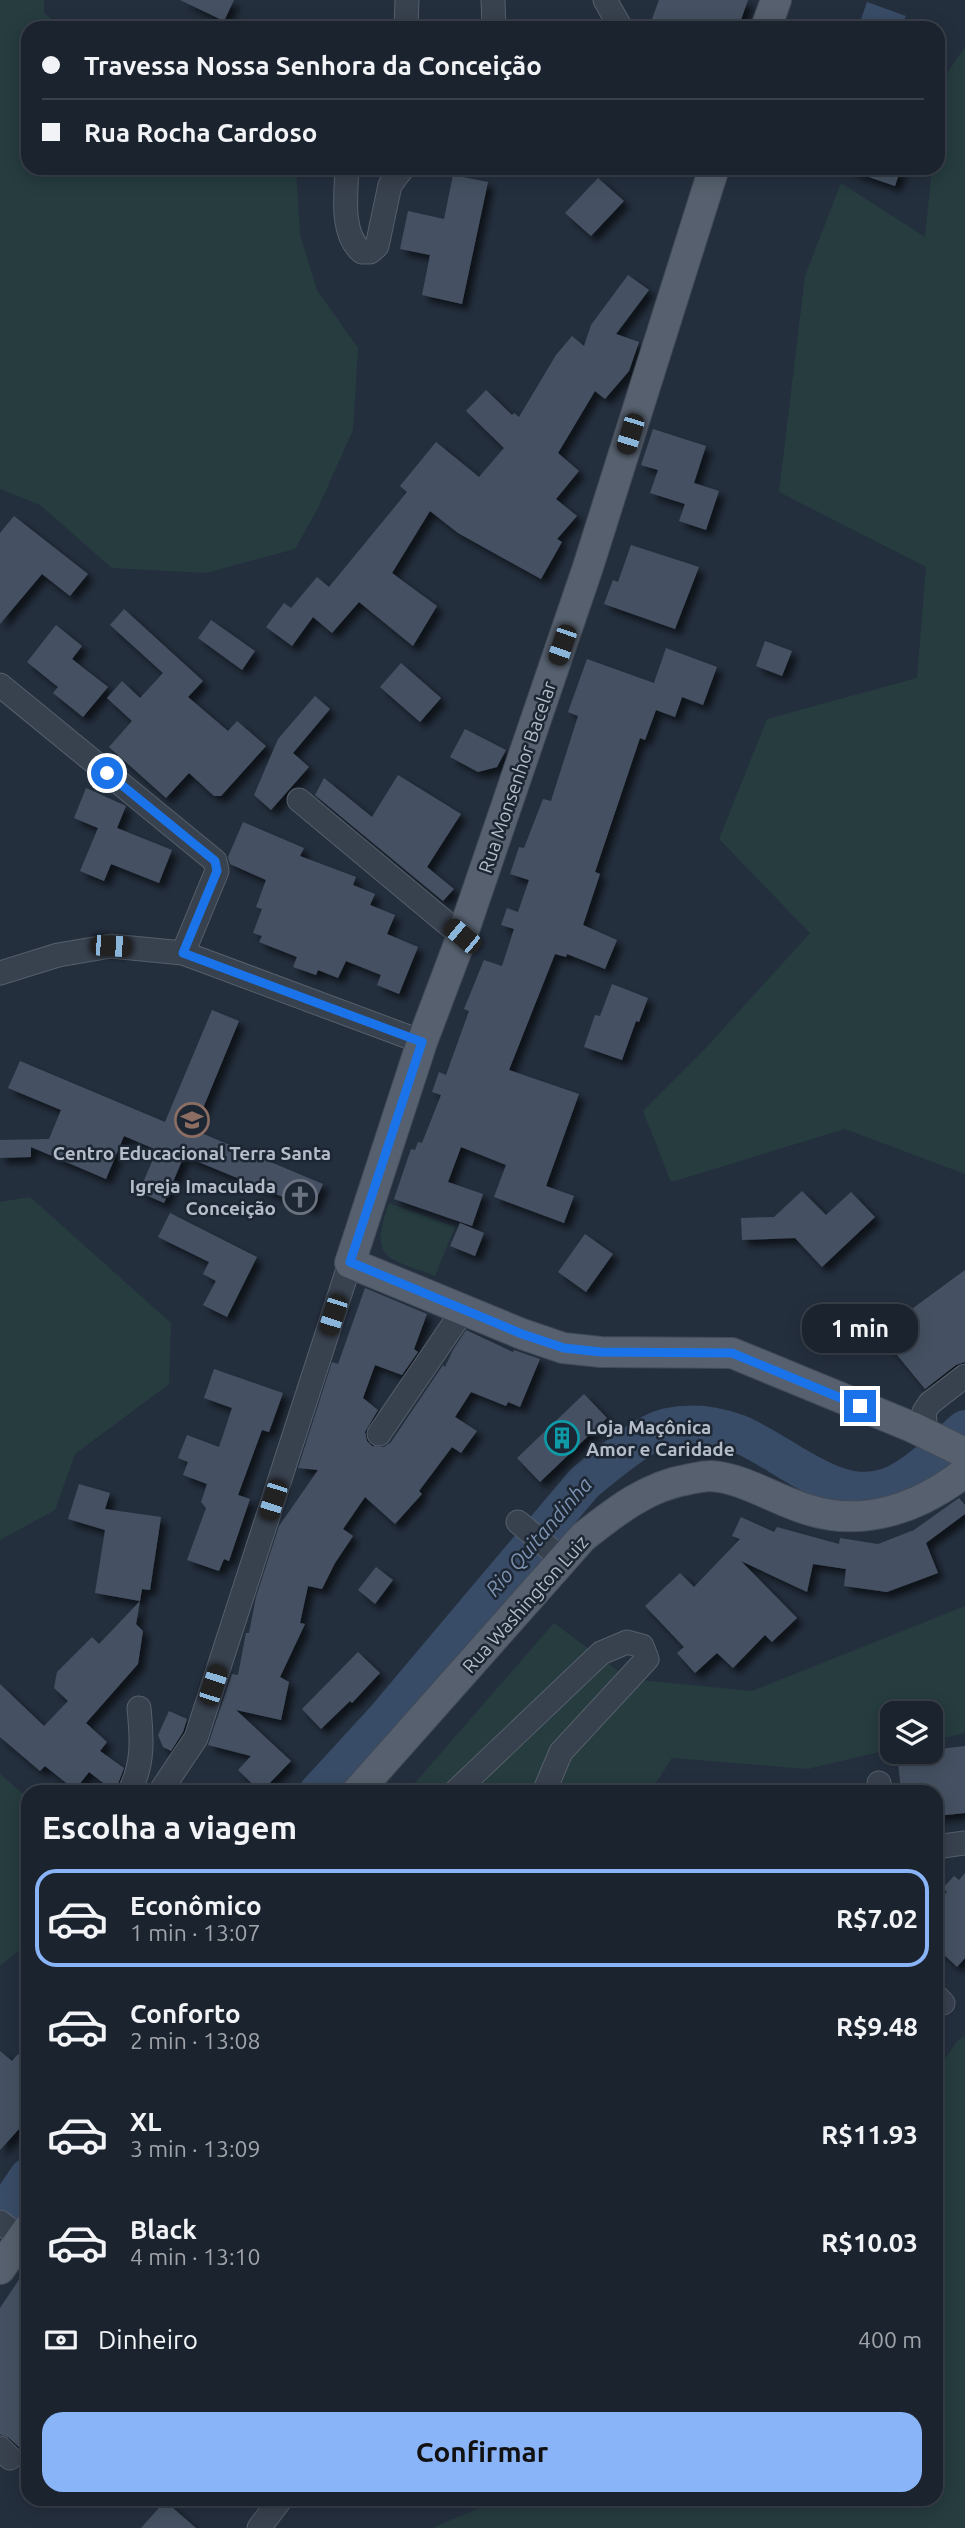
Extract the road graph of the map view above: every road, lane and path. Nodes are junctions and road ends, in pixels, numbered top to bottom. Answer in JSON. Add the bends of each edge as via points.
{"nodes":[{"id":1,"x":407,"y":0,"type":"edge"},
{"id":2,"x":493,"y":0,"type":"edge"},
{"id":3,"x":605,"y":0,"type":"edge"},
{"id":4,"x":776,"y":0,"type":"edge"},
{"id":5,"x":406,"y":21,"type":"edge"},
{"id":6,"x":494,"y":21,"type":"edge"},
{"id":7,"x":617,"y":21,"type":"edge"},
{"id":8,"x":768,"y":21,"type":"edge"},
{"id":9,"x":347,"y":175,"type":"edge"},
{"id":10,"x":398,"y":175,"type":"edge"},
{"id":11,"x":711,"y":175,"type":"edge"},
{"id":12,"x":0,"y":685,"type":"edge"},
{"id":13,"x":299,"y":800,"type":"dead end"},
{"id":14,"x":462,"y":936,"type":"junction"},
{"id":15,"x":183,"y":953,"type":"junction"},
{"id":16,"x":0,"y":973,"type":"edge"},
{"id":17,"x":422,"y":1042,"type":"junction"},
{"id":18,"x":350,"y":1262,"type":"junction"},
{"id":19,"x":464,"y":1309,"type":"junction"},
{"id":20,"x":965,"y":1376,"type":"edge"},
{"id":21,"x":926,"y":1433,"type":"junction"},
{"id":22,"x":379,"y":1434,"type":"dead end"},
{"id":23,"x":963,"y":1464,"type":"edge"},
{"id":24,"x":518,"y":1522,"type":"dead end"},
{"id":25,"x":563,"y":1560,"type":"junction"},
{"id":26,"x":139,"y":1708,"type":"dead end"},
{"id":27,"x":132,"y":1785,"type":"edge"},
{"id":28,"x":165,"y":1785,"type":"edge"},
{"id":29,"x":363,"y":1785,"type":"edge"},
{"id":30,"x":462,"y":1785,"type":"edge"},
{"id":31,"x":547,"y":1785,"type":"edge"},
{"id":32,"x":965,"y":1843,"type":"edge"},
{"id":33,"x":943,"y":1846,"type":"edge"},
{"id":34,"x":17,"y":2230,"type":"edge"},
{"id":35,"x":0,"y":2269,"type":"edge"},
{"id":36,"x":276,"y":2506,"type":"edge"},
{"id":37,"x":259,"y":2528,"type":"edge"}],
"edges":[{"from":1,"to":5,"type":"street"},
{"from":2,"to":6,"type":"street"},
{"from":3,"to":7,"type":"street"},
{"from":4,"to":8,"type":"main road"},
{"from":9,"to":10,"type":"street","via":[[349,233],[362,253],[377,246],[390,185]]},
{"from":11,"to":14,"type":"main road","name":"Rua Monsenhor Bacelar","via":[[588,566]]},
{"from":12,"to":15,"type":"street","via":[[215,861],[217,871]]},
{"from":13,"to":14,"type":"street"},
{"from":14,"to":17,"type":"main road","name":"Rua Monsenhor Bacelar"},
{"from":15,"to":16,"type":"street","via":[[111,946],[58,955]]},
{"from":15,"to":17,"type":"street"},
{"from":17,"to":18,"type":"main road","name":"Rua Monsenhor Bacelar"},
{"from":18,"to":19,"type":"main road"},
{"from":18,"to":28,"type":"street","via":[[195,1738]]},
{"from":19,"to":21,"type":"main road","via":[[564,1348],[732,1353]]},
{"from":19,"to":22,"type":"street"},
{"from":20,"to":21,"type":"street","via":[[923,1412]]},
{"from":21,"to":23,"type":"main road"},
{"from":23,"to":25,"type":"main road","name":"Rua Washington Luiz","via":[[934,1493],[871,1517],[806,1509],[756,1488],[710,1476],[671,1482],[627,1502],[583,1537]]},
{"from":24,"to":25,"type":"street"},
{"from":25,"to":29,"type":"main road","name":"Rua Washington Luiz"},
{"from":26,"to":27,"type":"street","via":[[143,1750]]},
{"from":30,"to":31,"type":"street","via":[[601,1653],[626,1642],[642,1646],[648,1659],[561,1752]]},
{"from":32,"to":33,"type":"street"},
{"from":34,"to":35,"type":"main road"},
{"from":36,"to":37,"type":"street"}]}
